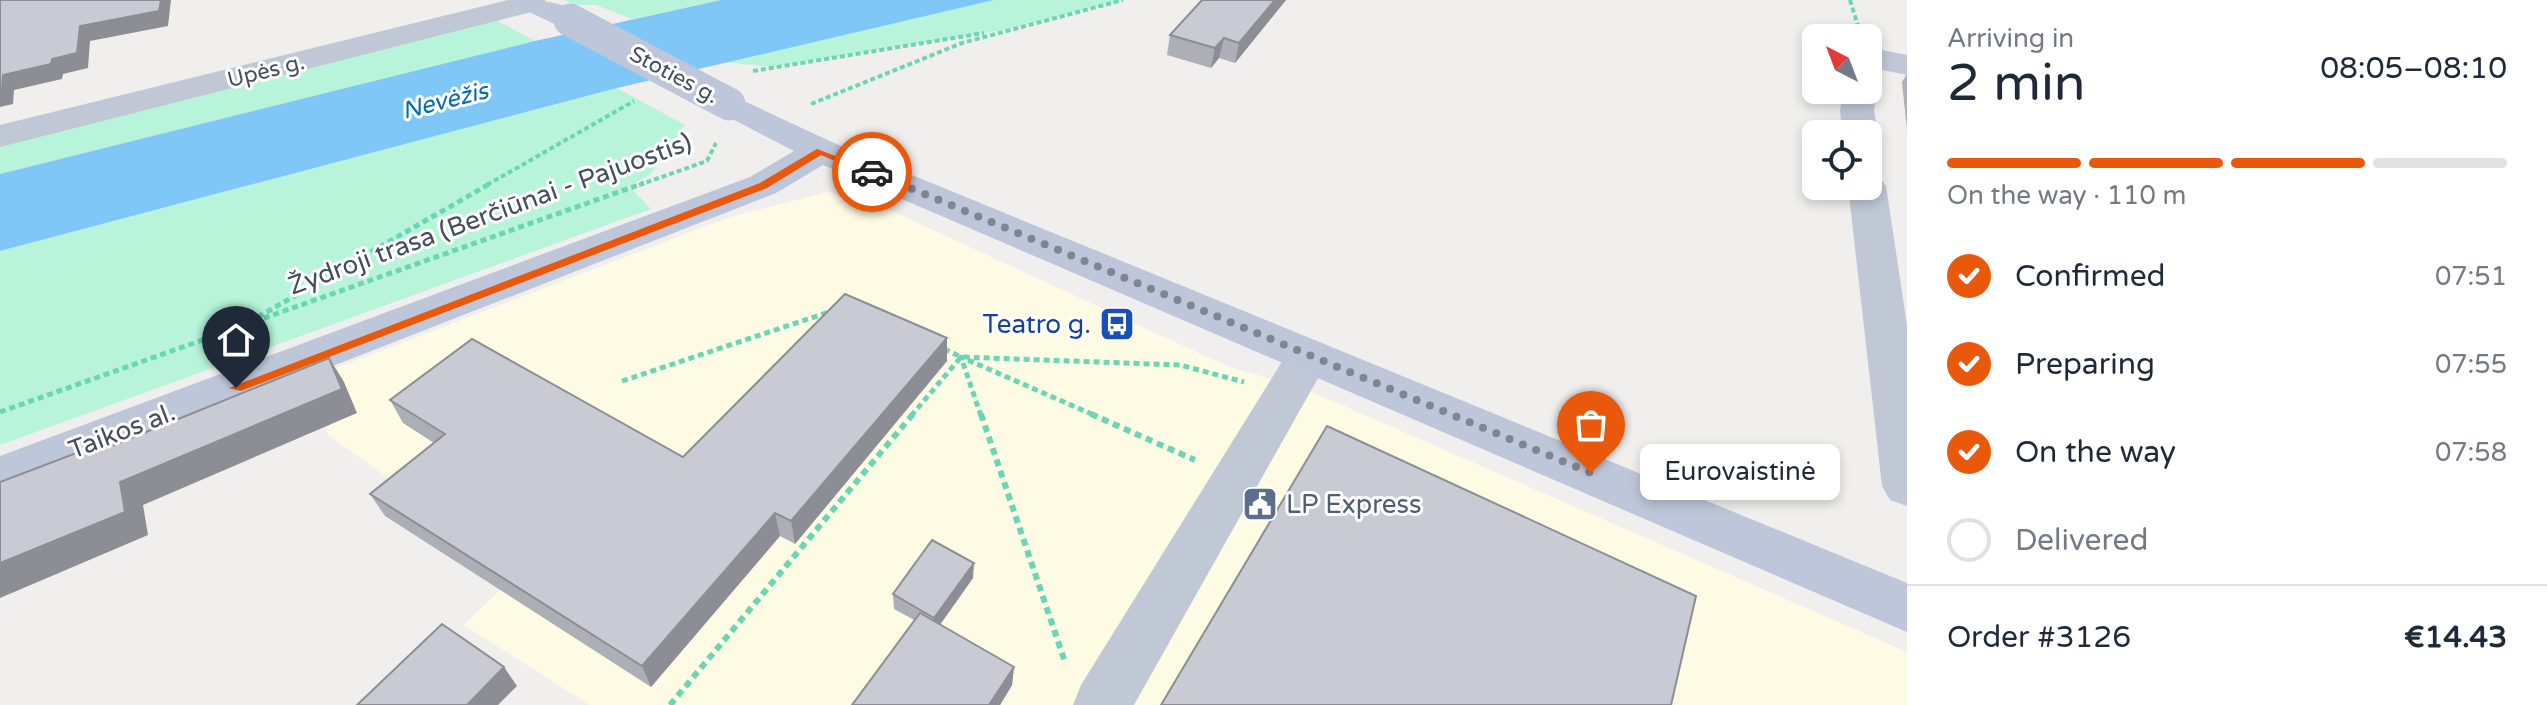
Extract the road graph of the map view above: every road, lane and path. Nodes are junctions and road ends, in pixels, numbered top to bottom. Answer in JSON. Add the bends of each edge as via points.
{"nodes":[{"id":1,"x":1123,"y":0,"type":"edge"},
{"id":2,"x":1850,"y":0,"type":"edge"},
{"id":3,"x":529,"y":1,"type":"edge"},
{"id":4,"x":1858,"y":24,"type":"edge"},
{"id":5,"x":1004,"y":30,"type":"junction"},
{"id":6,"x":1882,"y":60,"type":"edge"},
{"id":7,"x":1907,"y":65,"type":"edge"},
{"id":8,"x":770,"y":67,"type":"dead end"},
{"id":9,"x":632,"y":101,"type":"dead end"},
{"id":10,"x":742,"y":110,"type":"junction"},
{"id":11,"x":0,"y":136,"type":"edge"},
{"id":12,"x":821,"y":151,"type":"junction"},
{"id":13,"x":1869,"y":200,"type":"edge"},
{"id":14,"x":837,"y":309,"type":"edge"},
{"id":15,"x":247,"y":323,"type":"junction"},
{"id":16,"x":933,"y":344,"type":"edge"},
{"id":17,"x":961,"y":357,"type":"junction"},
{"id":18,"x":1298,"y":374,"type":"junction"},
{"id":19,"x":622,"y":381,"type":"dead end"},
{"id":20,"x":0,"y":412,"type":"edge"},
{"id":21,"x":0,"y":476,"type":"edge"},
{"id":22,"x":1237,"y":479,"type":"junction"},
{"id":23,"x":1907,"y":486,"type":"edge"},
{"id":24,"x":1907,"y":608,"type":"edge"},
{"id":25,"x":1086,"y":690,"type":"edge"},
{"id":26,"x":670,"y":705,"type":"edge"}],
"edges":[{"from":1,"to":5,"type":"path"},
{"from":2,"to":4,"type":"path"},
{"from":3,"to":10,"type":"main road","name":"Stoties g.","bridge":true},
{"from":3,"to":11,"type":"street","name":"Upės g."},
{"from":5,"to":8,"type":"path"},
{"from":5,"to":10,"type":"path","name":"Žydroji trasa (Berčiūnai - Pajuostis)","via":[[815,104],[793,101]]},
{"from":6,"to":7,"type":"street"},
{"from":9,"to":15,"type":"path"},
{"from":10,"to":12,"type":"main road","name":"Stoties g."},
{"from":10,"to":15,"type":"path","name":"Žydroji trasa (Berčiūnai - Pajuostis)","via":[[707,161]]},
{"from":12,"to":18,"type":"main road","name":"Stoties g."},
{"from":12,"to":21,"type":"main road","name":"Taikos al.","via":[[749,191]]},
{"from":13,"to":23,"type":"street"},
{"from":14,"to":19,"type":"path"},
{"from":15,"to":20,"type":"path","name":"Žydroji trasa (Berčiūnai - Pajuostis)"},
{"from":16,"to":17,"type":"path"},
{"from":17,"to":18,"type":"path"},
{"from":17,"to":22,"type":"path"},
{"from":17,"to":25,"type":"path"},
{"from":17,"to":26,"type":"path"},
{"from":18,"to":22,"type":"street"},
{"from":18,"to":24,"type":"main road","name":"Stoties g."},
{"from":22,"to":25,"type":"street"}]}
